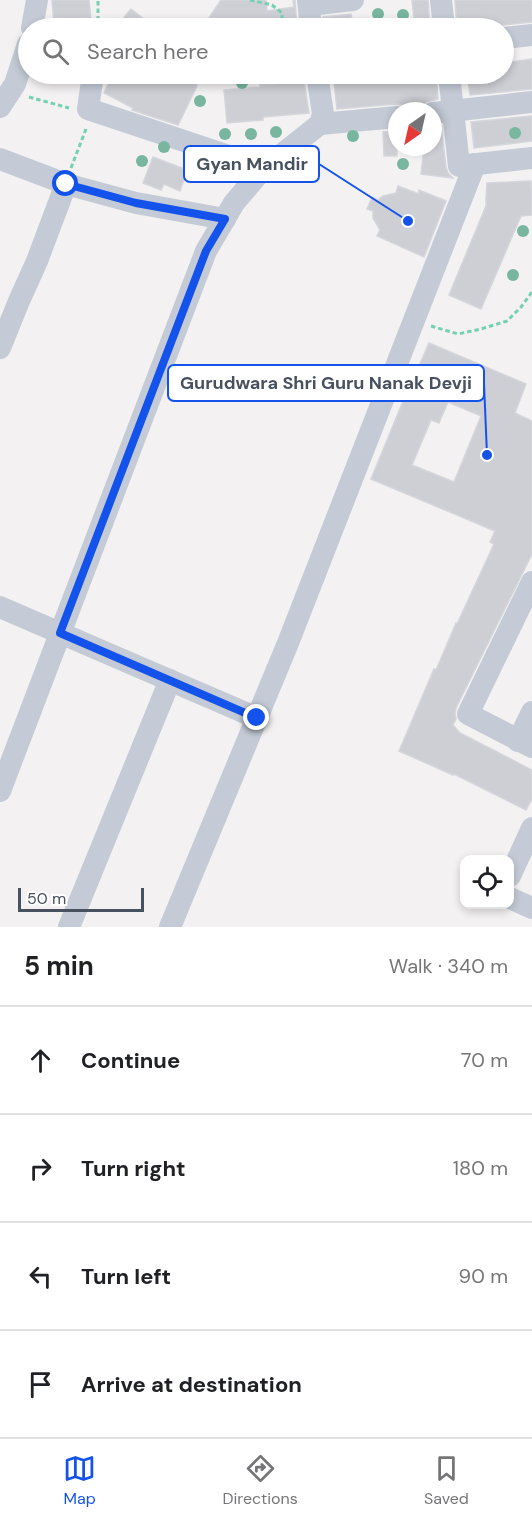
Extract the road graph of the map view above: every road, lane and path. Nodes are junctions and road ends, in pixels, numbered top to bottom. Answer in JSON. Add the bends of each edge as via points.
{"nodes":[{"id":1,"x":37,"y":0,"type":"edge"},
{"id":2,"x":98,"y":0,"type":"edge"},
{"id":3,"x":250,"y":0,"type":"edge"},
{"id":4,"x":353,"y":0,"type":"edge"},
{"id":5,"x":441,"y":0,"type":"edge"},
{"id":6,"x":308,"y":2,"type":"edge"},
{"id":7,"x":34,"y":18,"type":"edge"},
{"id":8,"x":98,"y":18,"type":"edge"},
{"id":9,"x":282,"y":18,"type":"edge"},
{"id":10,"x":310,"y":18,"type":"edge"},
{"id":11,"x":443,"y":18,"type":"edge"},
{"id":12,"x":532,"y":35,"type":"edge"},
{"id":13,"x":514,"y":37,"type":"edge"},
{"id":14,"x":18,"y":75,"type":"edge"},
{"id":15,"x":92,"y":84,"type":"edge"},
{"id":16,"x":318,"y":84,"type":"edge"},
{"id":17,"x":447,"y":84,"type":"edge"},
{"id":18,"x":27,"y":96,"type":"dead end"},
{"id":19,"x":532,"y":102,"type":"edge"},
{"id":20,"x":0,"y":107,"type":"edge"},
{"id":21,"x":443,"y":112,"type":"edge"},
{"id":22,"x":92,"y":113,"type":"junction"},
{"id":23,"x":388,"y":118,"type":"edge"},
{"id":24,"x":320,"y":124,"type":"junction"},
{"id":25,"x":532,"y":158,"type":"edge"},
{"id":26,"x":0,"y":159,"type":"edge"},
{"id":27,"x":475,"y":164,"type":"junction"},
{"id":28,"x":265,"y":168,"type":"junction"},
{"id":29,"x":67,"y":179,"type":"junction"},
{"id":30,"x":225,"y":219,"type":"junction"},
{"id":31,"x":532,"y":292,"type":"edge"},
{"id":32,"x":414,"y":320,"type":"junction"},
{"id":33,"x":0,"y":348,"type":"edge"},
{"id":34,"x":532,"y":582,"type":"edge"},
{"id":35,"x":0,"y":607,"type":"edge"},
{"id":36,"x":60,"y":633,"type":"junction"},
{"id":37,"x":170,"y":680,"type":"junction"},
{"id":38,"x":532,"y":712,"type":"edge"},
{"id":39,"x":257,"y":718,"type":"junction"},
{"id":40,"x":525,"y":744,"type":"edge"},
{"id":41,"x":0,"y":791,"type":"edge"},
{"id":42,"x":532,"y":828,"type":"edge"},
{"id":43,"x":514,"y":867,"type":"edge"},
{"id":44,"x":514,"y":899,"type":"edge"},
{"id":45,"x":532,"y":908,"type":"edge"},
{"id":46,"x":69,"y":927,"type":"edge"},
{"id":47,"x":170,"y":927,"type":"edge"}],
"edges":[{"from":1,"to":7,"type":"street"},
{"from":2,"to":8,"type":"path"},
{"from":3,"to":9,"type":"path","via":[[272,5],[282,13]]},
{"from":4,"to":6,"type":"street"},
{"from":5,"to":11,"type":"street"},
{"from":6,"to":10,"type":"street"},
{"from":12,"to":13,"type":"street"},
{"from":14,"to":20,"type":"street"},
{"from":15,"to":22,"type":"street","via":[[88,109]]},
{"from":16,"to":24,"type":"street","via":[[323,114]]},
{"from":17,"to":21,"type":"street"},
{"from":18,"to":22,"type":"path"},
{"from":19,"to":21,"type":"street"},
{"from":21,"to":27,"type":"street","via":[[459,166]]},
{"from":22,"to":28,"type":"street"},
{"from":22,"to":29,"type":"path"},
{"from":23,"to":24,"type":"street"},
{"from":24,"to":28,"type":"street"},
{"from":25,"to":27,"type":"street"},
{"from":26,"to":29,"type":"street"},
{"from":27,"to":32,"type":"street"},
{"from":28,"to":30,"type":"street"},
{"from":29,"to":30,"type":"street","via":[[136,203]]},
{"from":29,"to":33,"type":"street"},
{"from":30,"to":36,"type":"street","via":[[206,251]]},
{"from":31,"to":32,"type":"path","via":[[507,321],[481,329],[458,334]]},
{"from":32,"to":39,"type":"street"},
{"from":34,"to":40,"type":"street","via":[[468,714]]},
{"from":35,"to":36,"type":"street"},
{"from":36,"to":37,"type":"street"},
{"from":36,"to":41,"type":"street"},
{"from":37,"to":39,"type":"street"},
{"from":37,"to":46,"type":"street"},
{"from":38,"to":40,"type":"street"},
{"from":39,"to":47,"type":"street"},
{"from":42,"to":43,"type":"street"},
{"from":44,"to":45,"type":"street"}]}
